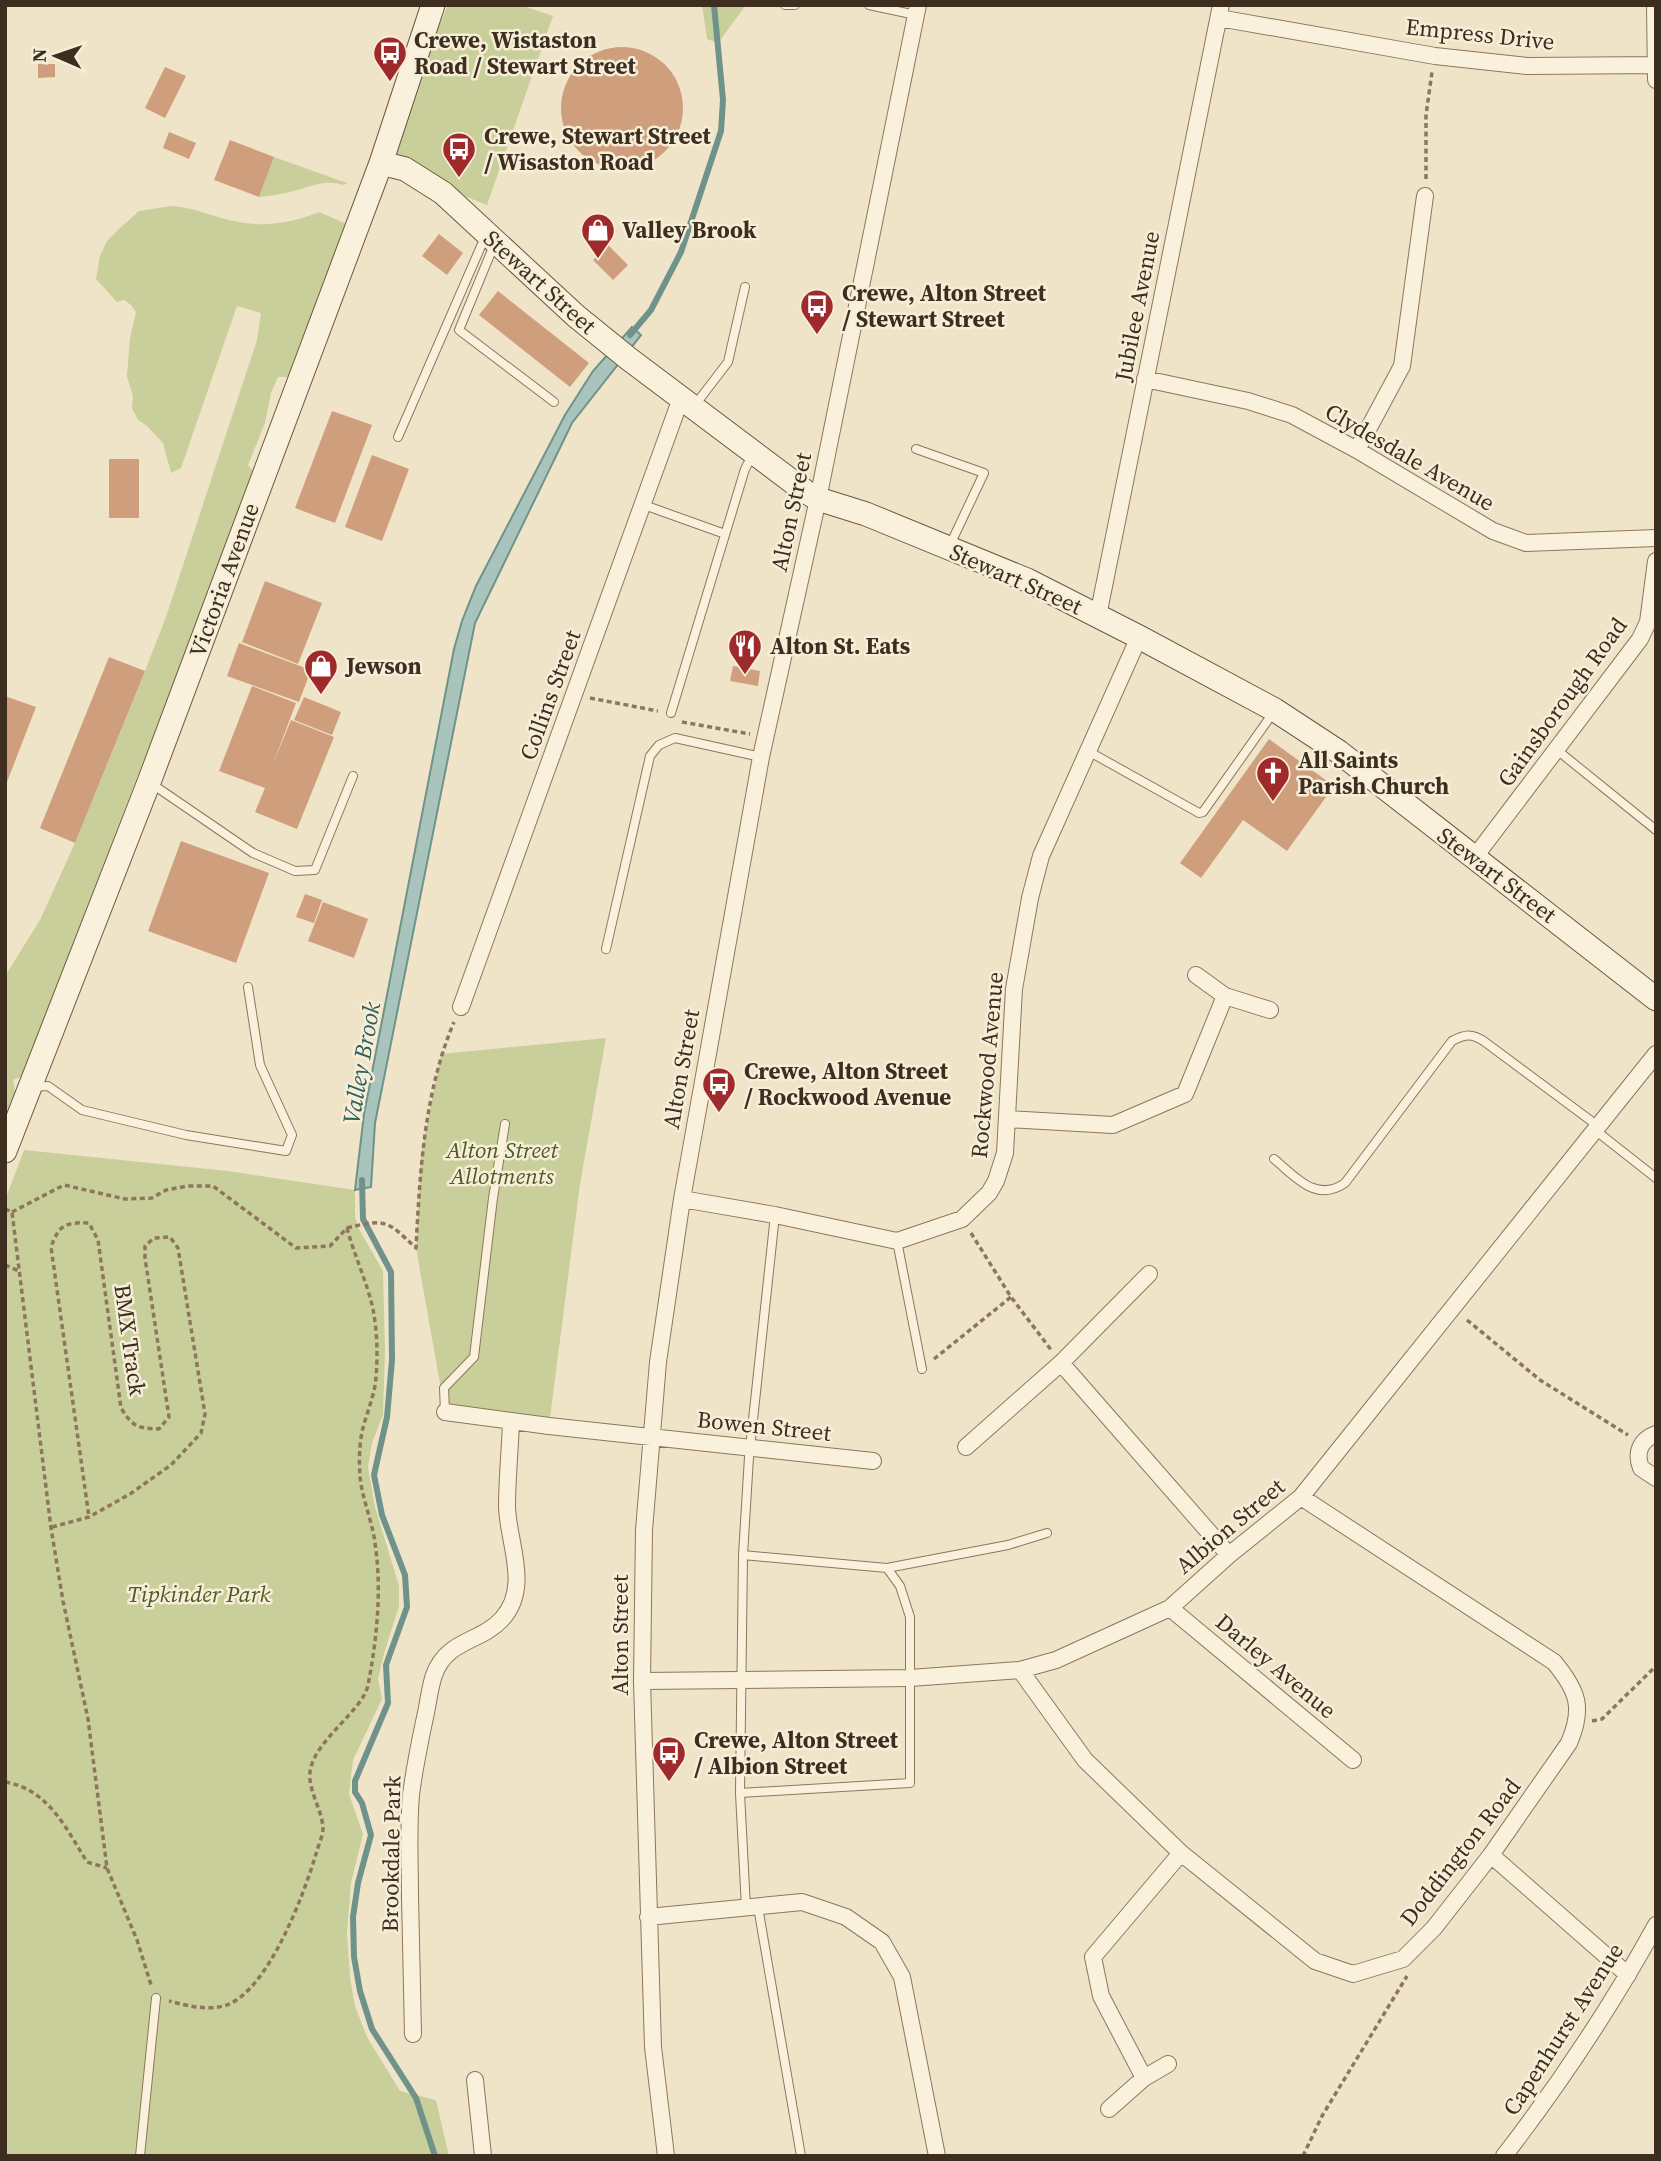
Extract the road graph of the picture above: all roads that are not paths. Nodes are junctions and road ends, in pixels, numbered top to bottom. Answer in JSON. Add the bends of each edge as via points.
{"nodes":[{"id":1,"x":433,"y":5,"type":"edge"},
{"id":2,"x":785,"y":5,"type":"edge"},
{"id":3,"x":795,"y":5,"type":"edge"},
{"id":4,"x":869,"y":5,"type":"edge"},
{"id":5,"x":1655,"y":5,"type":"edge"},
{"id":6,"x":917,"y":10,"type":"edge"},
{"id":7,"x":1220,"y":12,"type":"edge"},
{"id":8,"x":1656,"y":65,"type":"edge"},
{"id":9,"x":1656,"y":80,"type":"edge"},
{"id":10,"x":381,"y":163,"type":"junction"},
{"id":11,"x":1425,"y":195,"type":"road end"},
{"id":12,"x":491,"y":238,"type":"junction"},
{"id":13,"x":745,"y":287,"type":"dead end"},
{"id":14,"x":1145,"y":379,"type":"junction"},
{"id":15,"x":554,"y":402,"type":"dead end"},
{"id":16,"x":687,"y":403,"type":"junction"},
{"id":17,"x":398,"y":437,"type":"dead end"},
{"id":18,"x":916,"y":449,"type":"dead end"},
{"id":19,"x":1357,"y":450,"type":"junction"},
{"id":20,"x":754,"y":454,"type":"junction"},
{"id":21,"x":818,"y":499,"type":"junction"},
{"id":22,"x":644,"y":505,"type":"junction"},
{"id":23,"x":725,"y":534,"type":"junction"},
{"id":24,"x":1656,"y":538,"type":"edge"},
{"id":25,"x":949,"y":548,"type":"junction"},
{"id":26,"x":1656,"y":561,"type":"edge"},
{"id":27,"x":1098,"y":617,"type":"junction"},
{"id":28,"x":1139,"y":636,"type":"junction"},
{"id":29,"x":1275,"y":710,"type":"junction"},
{"id":30,"x":671,"y":713,"type":"road end"},
{"id":31,"x":1557,"y":750,"type":"junction"},
{"id":32,"x":1088,"y":751,"type":"junction"},
{"id":33,"x":761,"y":757,"type":"junction"},
{"id":34,"x":353,"y":776,"type":"dead end"},
{"id":35,"x":149,"y":782,"type":"junction"},
{"id":36,"x":1655,"y":827,"type":"edge"},
{"id":37,"x":1474,"y":858,"type":"junction"},
{"id":38,"x":606,"y":949,"type":"dead end"},
{"id":39,"x":1196,"y":975,"type":"dead end"},
{"id":40,"x":247,"y":987,"type":"dead end"},
{"id":41,"x":1226,"y":996,"type":"junction"},
{"id":42,"x":1656,"y":999,"type":"edge"},
{"id":43,"x":461,"y":1007,"type":"road end"},
{"id":44,"x":1270,"y":1010,"type":"dead end"},
{"id":45,"x":1656,"y":1054,"type":"edge"},
{"id":46,"x":32,"y":1079,"type":"junction"},
{"id":47,"x":1007,"y":1119,"type":"junction"},
{"id":48,"x":505,"y":1124,"type":"dead end"},
{"id":49,"x":1597,"y":1128,"type":"junction"},
{"id":50,"x":5,"y":1151,"type":"edge"},
{"id":51,"x":1274,"y":1159,"type":"dead end"},
{"id":52,"x":1656,"y":1178,"type":"edge"},
{"id":53,"x":682,"y":1199,"type":"junction"},
{"id":54,"x":775,"y":1214,"type":"junction"},
{"id":55,"x":897,"y":1241,"type":"junction"},
{"id":56,"x":1149,"y":1274,"type":"dead end"},
{"id":57,"x":1061,"y":1363,"type":"junction"},
{"id":58,"x":922,"y":1368,"type":"road end"},
{"id":59,"x":445,"y":1412,"type":"joint"},
{"id":60,"x":511,"y":1422,"type":"junction"},
{"id":61,"x":650,"y":1437,"type":"junction"},
{"id":62,"x":1649,"y":1439,"type":"edge"},
{"id":63,"x":966,"y":1447,"type":"dead end"},
{"id":64,"x":750,"y":1448,"type":"junction"},
{"id":65,"x":873,"y":1461,"type":"dead end"},
{"id":66,"x":1656,"y":1478,"type":"edge"},
{"id":67,"x":1301,"y":1497,"type":"junction"},
{"id":68,"x":1046,"y":1533,"type":"dead end"},
{"id":69,"x":743,"y":1555,"type":"junction"},
{"id":70,"x":1229,"y":1555,"type":"junction"},
{"id":71,"x":887,"y":1568,"type":"junction"},
{"id":72,"x":1170,"y":1608,"type":"junction"},
{"id":73,"x":1020,"y":1670,"type":"junction"},
{"id":74,"x":910,"y":1678,"type":"junction"},
{"id":75,"x":741,"y":1680,"type":"junction"},
{"id":76,"x":642,"y":1681,"type":"junction"},
{"id":77,"x":1353,"y":1760,"type":"dead end"},
{"id":78,"x":740,"y":1793,"type":"junction"},
{"id":79,"x":1181,"y":1853,"type":"junction"},
{"id":80,"x":1491,"y":1855,"type":"junction"},
{"id":81,"x":752,"y":1907,"type":"junction"},
{"id":82,"x":648,"y":1917,"type":"junction"},
{"id":83,"x":1656,"y":1925,"type":"edge"},
{"id":84,"x":1628,"y":1975,"type":"junction"},
{"id":85,"x":156,"y":1998,"type":"road end"},
{"id":86,"x":412,"y":2034,"type":"dead end"},
{"id":87,"x":1168,"y":2064,"type":"dead end"},
{"id":88,"x":1144,"y":2078,"type":"junction"},
{"id":89,"x":475,"y":2080,"type":"dead end"},
{"id":90,"x":1109,"y":2109,"type":"dead end"},
{"id":91,"x":140,"y":2156,"type":"edge"},
{"id":92,"x":483,"y":2156,"type":"edge"},
{"id":93,"x":666,"y":2156,"type":"edge"},
{"id":94,"x":801,"y":2156,"type":"edge"},
{"id":95,"x":937,"y":2156,"type":"edge"},
{"id":96,"x":1504,"y":2156,"type":"edge"}],
"edges":[{"from":1,"to":10,"type":"street","name":"Victoria Avenue"},
{"from":2,"to":3,"type":"lane"},
{"from":4,"to":6,"type":"lane"},
{"from":5,"to":8,"type":"street"},
{"from":6,"to":21,"type":"street","name":"Alton Street"},
{"from":7,"to":8,"type":"street","name":"Empress Drive","via":[[1435,56],[1527,66]]},
{"from":7,"to":14,"type":"street","name":"Jubilee Avenue"},
{"from":8,"to":9,"type":"street"},
{"from":10,"to":12,"type":"street","name":"Stewart Street","via":[[426,181]]},
{"from":10,"to":35,"type":"street","name":"Victoria Avenue"},
{"from":11,"to":19,"type":"street","via":[[1402,366]]},
{"from":12,"to":15,"type":"lane","via":[[459,330]]},
{"from":12,"to":16,"type":"street","name":"Stewart Street","via":[[576,316]]},
{"from":12,"to":17,"type":"lane","via":[[473,260]]},
{"from":13,"to":16,"type":"lane","via":[[728,362]]},
{"from":14,"to":19,"type":"street","name":"Clydesdale Avenue","via":[[1269,406]]},
{"from":14,"to":27,"type":"street","name":"Jubilee Avenue"},
{"from":16,"to":20,"type":"street","name":"Stewart Street"},
{"from":16,"to":22,"type":"street","name":"Collins Street"},
{"from":18,"to":25,"type":"lane","via":[[984,473]]},
{"from":19,"to":24,"type":"street","name":"Clydesdale Avenue","via":[[1516,541]]},
{"from":20,"to":21,"type":"street","name":"Stewart Street"},
{"from":20,"to":23,"type":"lane"},
{"from":21,"to":25,"type":"street","name":"Stewart Street"},
{"from":21,"to":33,"type":"street","name":"Alton Street"},
{"from":22,"to":23,"type":"lane"},
{"from":22,"to":43,"type":"street","name":"Collins Street"},
{"from":23,"to":30,"type":"lane"},
{"from":25,"to":27,"type":"street","name":"Stewart Street","via":[[1027,580]]},
{"from":26,"to":31,"type":"street","name":"Gainsborough Road","via":[[1648,622],[1640,639]]},
{"from":27,"to":28,"type":"street","name":"Stewart Street"},
{"from":28,"to":29,"type":"street","name":"Stewart Street"},
{"from":28,"to":32,"type":"street","name":"Rockwood Avenue"},
{"from":29,"to":32,"type":"lane","via":[[1199,813]]},
{"from":29,"to":37,"type":"street","name":"Stewart Street","via":[[1339,752]]},
{"from":31,"to":36,"type":"lane"},
{"from":31,"to":37,"type":"street","name":"Gainsborough Road"},
{"from":32,"to":47,"type":"street","name":"Rockwood Avenue","via":[[1041,856],[1030,898],[1014,989]]},
{"from":33,"to":38,"type":"lane","via":[[675,738],[659,745],[650,756]]},
{"from":33,"to":53,"type":"street","name":"Alton Street"},
{"from":34,"to":35,"type":"lane","via":[[315,870],[295,871],[253,853]]},
{"from":35,"to":46,"type":"street","name":"Victoria Avenue"},
{"from":37,"to":42,"type":"street","name":"Stewart Street"},
{"from":39,"to":41,"type":"street"},
{"from":40,"to":46,"type":"lane","via":[[260,1065],[292,1135],[286,1151],[186,1135],[82,1110]]},
{"from":41,"to":44,"type":"street"},
{"from":41,"to":47,"type":"street","via":[[1185,1094],[1113,1125]]},
{"from":45,"to":49,"type":"street","name":"Albion Street"},
{"from":46,"to":50,"type":"street","name":"Victoria Avenue"},
{"from":47,"to":55,"type":"street","name":"Rockwood Avenue","via":[[1005,1153],[996,1181],[979,1205],[962,1219]]},
{"from":48,"to":59,"type":"lane","via":[[474,1357],[444,1388]]},
{"from":49,"to":51,"type":"lane","via":[[1485,1042],[1464,1034],[1452,1041],[1337,1188],[1308,1187]]},
{"from":49,"to":52,"type":"lane"},
{"from":49,"to":67,"type":"street","name":"Albion Street"},
{"from":53,"to":54,"type":"street"},
{"from":53,"to":61,"type":"street","name":"Alton Street"},
{"from":54,"to":55,"type":"street"},
{"from":54,"to":64,"type":"lane"},
{"from":55,"to":58,"type":"lane"},
{"from":56,"to":57,"type":"street"},
{"from":57,"to":63,"type":"street"},
{"from":57,"to":70,"type":"street"},
{"from":59,"to":60,"type":"street"},
{"from":60,"to":61,"type":"street"},
{"from":60,"to":86,"type":"street","name":"Brookdale Park","via":[[507,1505],[516,1590],[502,1619],[450,1650],[442,1660],[417,1755],[410,1839]]},
{"from":61,"to":64,"type":"street","name":"Bowen Street"},
{"from":61,"to":76,"type":"street","name":"Alton Street"},
{"from":62,"to":66,"type":"street","via":[[1639,1449],[1638,1461]]},
{"from":64,"to":65,"type":"street","name":"Bowen Street"},
{"from":64,"to":69,"type":"lane"},
{"from":67,"to":70,"type":"street","name":"Albion Street"},
{"from":67,"to":80,"type":"street","name":"Doddington Road","via":[[1554,1662],[1571,1682],[1578,1705],[1569,1743]]},
{"from":68,"to":71,"type":"lane","via":[[1008,1545]]},
{"from":69,"to":71,"type":"lane"},
{"from":69,"to":75,"type":"lane"},
{"from":70,"to":72,"type":"street","name":"Albion Street"},
{"from":71,"to":74,"type":"lane","via":[[900,1586],[910,1617]]},
{"from":72,"to":73,"type":"street","name":"Albion Street","via":[[1056,1660]]},
{"from":72,"to":77,"type":"street","name":"Darley Avenue"},
{"from":73,"to":74,"type":"street","name":"Albion Street"},
{"from":73,"to":79,"type":"street","name":"Doddington Road","via":[[1085,1760]]},
{"from":74,"to":75,"type":"street","name":"Albion Street"},
{"from":74,"to":78,"type":"lane","via":[[910,1783]]},
{"from":75,"to":76,"type":"street","name":"Albion Street"},
{"from":75,"to":78,"type":"lane"},
{"from":76,"to":82,"type":"street","name":"Alton Street"},
{"from":78,"to":81,"type":"lane"},
{"from":79,"to":80,"type":"street","name":"Doddington Road","via":[[1315,1961],[1353,1974],[1403,1959]]},
{"from":79,"to":88,"type":"street","via":[[1093,1957],[1101,1996]]},
{"from":80,"to":84,"type":"street"},
{"from":81,"to":82,"type":"street"},
{"from":81,"to":94,"type":"lane"},
{"from":81,"to":95,"type":"street","via":[[802,1902],[846,1917],[882,1942],[902,1977]]},
{"from":82,"to":93,"type":"street","name":"Alton Street","via":[[653,2047]]},
{"from":83,"to":84,"type":"street","name":"Capenhurst Avenue"},
{"from":84,"to":96,"type":"street","name":"Capenhurst Avenue","via":[[1597,2028]]},
{"from":85,"to":91,"type":"lane"},
{"from":87,"to":88,"type":"street"},
{"from":88,"to":90,"type":"street"},
{"from":89,"to":92,"type":"street"}]}
